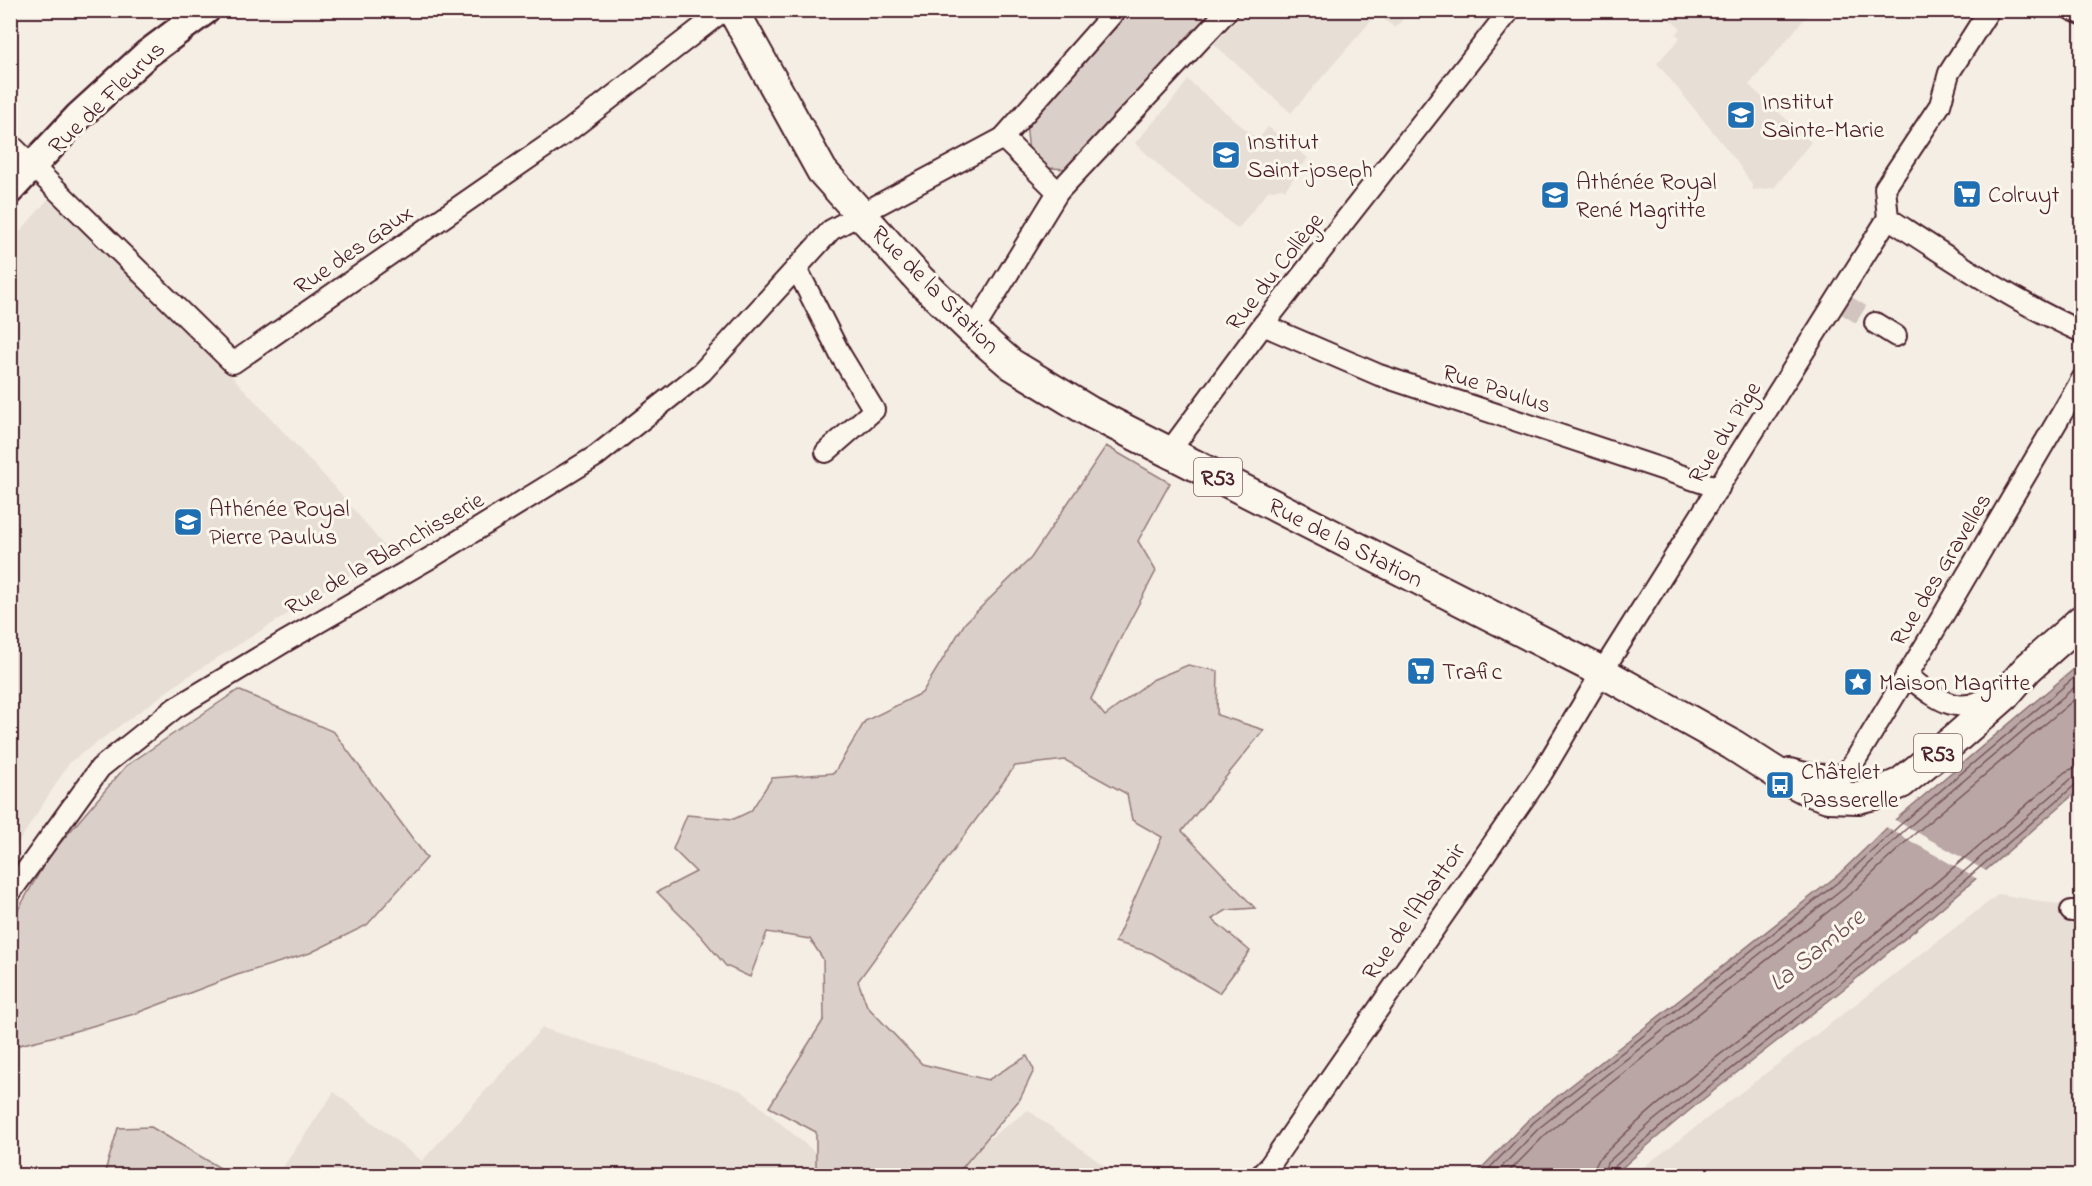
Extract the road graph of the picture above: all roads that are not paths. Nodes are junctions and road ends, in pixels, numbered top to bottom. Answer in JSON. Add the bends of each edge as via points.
{"nodes":[{"id":1,"x":206,"y":10,"type":"edge"},
{"id":2,"x":724,"y":10,"type":"edge"},
{"id":3,"x":734,"y":10,"type":"edge"},
{"id":4,"x":1116,"y":10,"type":"edge"},
{"id":5,"x":1228,"y":10,"type":"edge"},
{"id":6,"x":1510,"y":10,"type":"edge"},
{"id":7,"x":1989,"y":10,"type":"edge"},
{"id":8,"x":2072,"y":10,"type":"edge"},
{"id":9,"x":2082,"y":14,"type":"edge"},
{"id":10,"x":1003,"y":138,"type":"junction"},
{"id":11,"x":10,"y":144,"type":"edge"},
{"id":12,"x":34,"y":166,"type":"junction"},
{"id":13,"x":10,"y":190,"type":"edge"},
{"id":14,"x":1058,"y":192,"type":"junction"},
{"id":15,"x":861,"y":214,"type":"junction"},
{"id":16,"x":1888,"y":218,"type":"junction"},
{"id":17,"x":797,"y":268,"type":"junction"},
{"id":18,"x":1875,"y":323,"type":"tunnel mouth"},
{"id":19,"x":1263,"y":325,"type":"junction"},
{"id":20,"x":974,"y":331,"type":"junction"},
{"id":21,"x":2082,"y":332,"type":"edge"},
{"id":22,"x":1896,"y":336,"type":"dead end"},
{"id":23,"x":2082,"y":379,"type":"edge"},
{"id":24,"x":826,"y":452,"type":"dead end"},
{"id":25,"x":1169,"y":452,"type":"junction"},
{"id":26,"x":1719,"y":488,"type":"junction"},
{"id":27,"x":2082,"y":620,"type":"edge"},
{"id":28,"x":2028,"y":668,"type":"junction"},
{"id":29,"x":1602,"y":672,"type":"junction"},
{"id":30,"x":1906,"y":675,"type":"junction"},
{"id":31,"x":1733,"y":745,"type":"junction"},
{"id":32,"x":10,"y":893,"type":"edge"},
{"id":33,"x":1260,"y":1176,"type":"edge"}],
"edges":[{"from":1,"to":12,"type":"main road","name":"Rue de Fleurus","via":[[147,54],[79,116]]},
{"from":2,"to":12,"type":"street","name":"Rue des Gaux","via":[[571,129],[233,363]]},
{"from":3,"to":15,"type":"main road","name":"Rue de la Station","number":"R53","via":[[822,171]]},
{"from":4,"to":10,"type":"street"},
{"from":5,"to":14,"type":"street"},
{"from":6,"to":19,"type":"street","name":"Rue du Collège"},
{"from":7,"to":16,"type":"street","via":[[1949,73],[1941,105],[1885,188]]},
{"from":8,"to":9,"type":"street"},
{"from":10,"to":14,"type":"street"},
{"from":10,"to":15,"type":"street","name":"Rue de la Blanchisserie"},
{"from":11,"to":12,"type":"street"},
{"from":12,"to":13,"type":"main road","name":"Rue de Fleurus"},
{"from":14,"to":20,"type":"street"},
{"from":15,"to":17,"type":"street","name":"Rue de la Blanchisserie","via":[[831,230]]},
{"from":15,"to":20,"type":"main road","name":"Rue de la Station","number":"R53","via":[[920,280]]},
{"from":16,"to":21,"type":"street","via":[[1994,287]]},
{"from":16,"to":26,"type":"street","name":"Rue du Pige","via":[[1840,301]]},
{"from":17,"to":24,"type":"street","via":[[840,354],[874,410]]},
{"from":17,"to":32,"type":"street","name":"Rue de la Blanchisserie","via":[[702,372],[596,456],[175,708],[147,730],[100,768]]},
{"from":18,"to":22,"type":"street"},
{"from":19,"to":25,"type":"street","name":"Rue du Collège"},
{"from":19,"to":26,"type":"street","name":"Rue Paulus","via":[[1379,375]]},
{"from":20,"to":25,"type":"main road","name":"Rue de la Station","number":"R53","via":[[1011,364],[1090,412]]},
{"from":23,"to":30,"type":"street","name":"Rue des Gravelles"},
{"from":25,"to":29,"type":"main road","name":"Rue de la Station","number":"R53"},
{"from":26,"to":29,"type":"street","name":"Rue du Pige"},
{"from":27,"to":28,"type":"main road","number":"R53"},
{"from":28,"to":30,"type":"street","via":[[1969,706],[1940,700]]},
{"from":28,"to":31,"type":"main road","name":"Rue de la Station","number":"R53","via":[[2004,696],[1954,740],[1901,783],[1878,793],[1858,798],[1828,797],[1783,777]]},
{"from":29,"to":31,"type":"main road","name":"Rue de la Station","number":"R53"},
{"from":29,"to":33,"type":"street","name":"Rue de l'Abattoir","via":[[1542,773]]},
{"from":30,"to":31,"type":"street","name":"Rue des Gravelles","via":[[1845,774],[1812,776]]}]}
